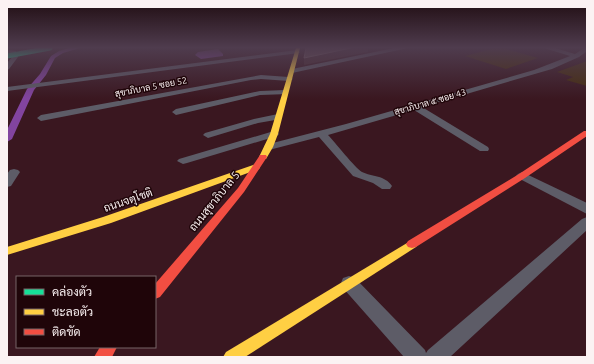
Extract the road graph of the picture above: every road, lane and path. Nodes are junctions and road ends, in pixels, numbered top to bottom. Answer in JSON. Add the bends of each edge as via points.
{"nodes":[{"id":1,"x":186,"y":65,"type":"edge"},
{"id":2,"x":293,"y":65,"type":"edge"},
{"id":3,"x":333,"y":65,"type":"edge"},
{"id":4,"x":555,"y":65,"type":"edge"},
{"id":5,"x":290,"y":75,"type":"junction"},
{"id":6,"x":7,"y":89,"type":"edge"},
{"id":7,"x":285,"y":92,"type":"junction"},
{"id":8,"x":415,"y":107,"type":"junction"},
{"id":9,"x":176,"y":112,"type":"dead end"},
{"id":10,"x":278,"y":117,"type":"junction"},
{"id":11,"x":41,"y":118,"type":"dead end"},
{"id":12,"x":587,"y":133,"type":"edge"},
{"id":13,"x":274,"y":134,"type":"junction"},
{"id":14,"x":322,"y":134,"type":"junction"},
{"id":15,"x":208,"y":135,"type":"dead end"},
{"id":16,"x":269,"y":147,"type":"junction"},
{"id":17,"x":484,"y":149,"type":"dead end"},
{"id":18,"x":183,"y":161,"type":"dead end"},
{"id":19,"x":256,"y":167,"type":"junction"},
{"id":20,"x":14,"y":172,"type":"dead end"},
{"id":21,"x":522,"y":176,"type":"junction"},
{"id":22,"x":7,"y":183,"type":"edge"},
{"id":23,"x":386,"y":186,"type":"dead end"},
{"id":24,"x":587,"y":209,"type":"edge"},
{"id":25,"x":587,"y":222,"type":"edge"},
{"id":26,"x":7,"y":251,"type":"edge"},
{"id":27,"x":349,"y":283,"type":"junction"},
{"id":28,"x":156,"y":291,"type":"edge"},
{"id":29,"x":109,"y":348,"type":"edge"},
{"id":30,"x":102,"y":357,"type":"edge"},
{"id":31,"x":231,"y":357,"type":"edge"},
{"id":32,"x":418,"y":357,"type":"edge"},
{"id":33,"x":435,"y":357,"type":"edge"}],
"edges":[{"from":1,"to":6,"type":"street"},
{"from":2,"to":5,"type":"main road","name":"ถนนสุขาภิบาล 5"},
{"from":3,"to":5,"type":"street","name":"สุขาภิบาล 5 ซอย 52"},
{"from":4,"to":8,"type":"street","name":"สุขาภิบาล ๕ ซอย 43"},
{"from":5,"to":7,"type":"main road","name":"ถนนสุขาภิบาล 5"},
{"from":5,"to":11,"type":"street","name":"สุขาภิบาล 5 ซอย 52","via":[[251,78]]},
{"from":7,"to":9,"type":"street","via":[[260,93]]},
{"from":7,"to":10,"type":"main road","name":"ถนนสุขาภิบาล 5"},
{"from":8,"to":14,"type":"street","name":"สุขาภิบาล ๕ ซอย 43"},
{"from":8,"to":17,"type":"street"},
{"from":10,"to":13,"type":"main road","name":"ถนนสุขาภิบาล 5"},
{"from":10,"to":15,"type":"street"},
{"from":12,"to":21,"type":"main road"},
{"from":13,"to":16,"type":"main road","name":"ถนนสุขาภิบาล 5"},
{"from":13,"to":18,"type":"street"},
{"from":14,"to":16,"type":"street","name":"สุขาภิบาล ๕ ซอย 43"},
{"from":14,"to":23,"type":"street","via":[[357,174],[377,180]]},
{"from":16,"to":19,"type":"main road","name":"ถนนสุขาภิบาล 5"},
{"from":19,"to":26,"type":"main road","name":"ถนนจตุโชติ","via":[[107,220]]},
{"from":19,"to":28,"type":"main road","name":"ถนนสุขาภิบาล 5","via":[[242,190]]},
{"from":20,"to":22,"type":"street"},
{"from":21,"to":24,"type":"street"},
{"from":21,"to":27,"type":"main road"},
{"from":25,"to":33,"type":"street"},
{"from":27,"to":31,"type":"main road"},
{"from":27,"to":32,"type":"street"},
{"from":29,"to":30,"type":"main road"}]}
